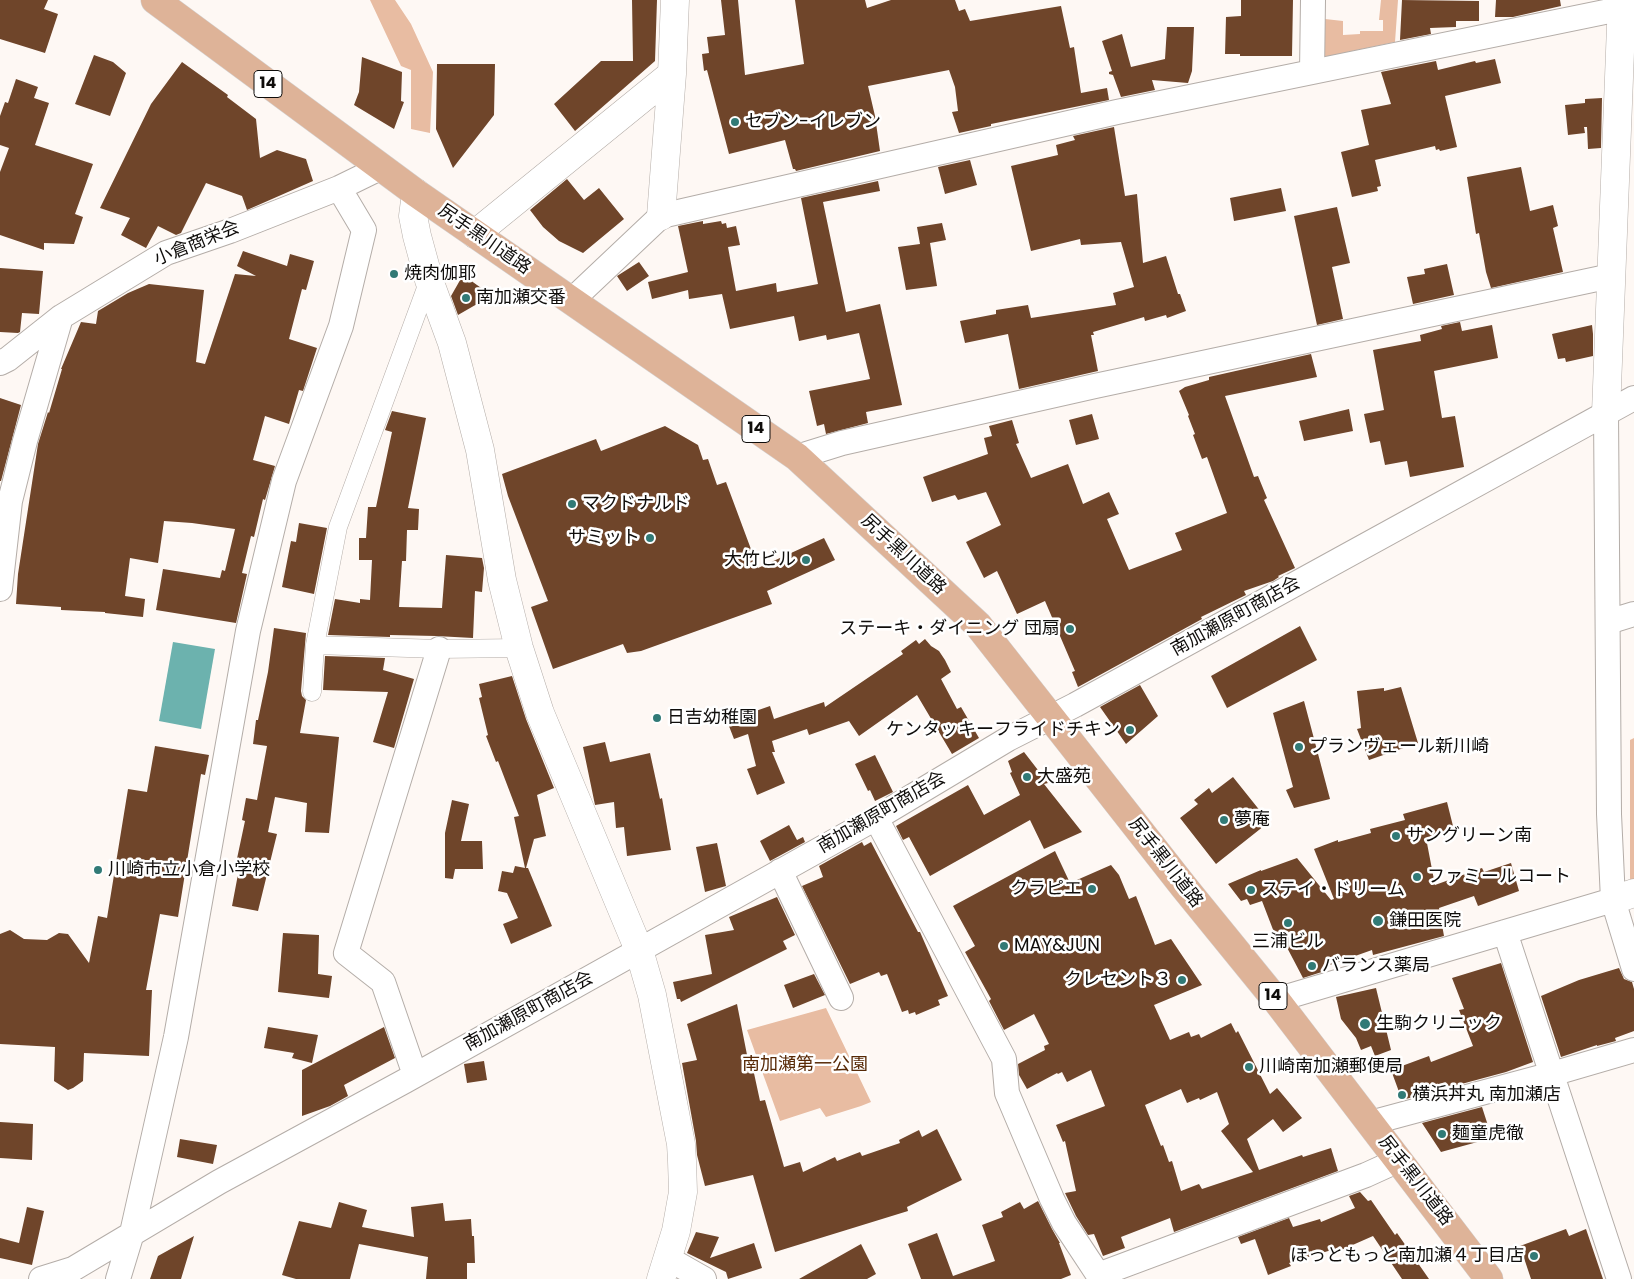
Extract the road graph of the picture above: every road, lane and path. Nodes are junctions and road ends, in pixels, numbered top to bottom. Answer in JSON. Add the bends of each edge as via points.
{"nodes":[{"id":1,"x":155,"y":0,"type":"edge"},
{"id":2,"x":675,"y":0,"type":"edge"},
{"id":3,"x":1313,"y":0,"type":"edge"},
{"id":4,"x":1626,"y":5,"type":"edge"},
{"id":5,"x":1312,"y":72,"type":"junction"},
{"id":6,"x":672,"y":74,"type":"junction"},
{"id":7,"x":382,"y":167,"type":"junction"},
{"id":8,"x":339,"y":188,"type":"junction"},
{"id":9,"x":416,"y":193,"type":"junction"},
{"id":10,"x":660,"y":216,"type":"junction"},
{"id":11,"x":475,"y":234,"type":"junction"},
{"id":12,"x":1611,"y":276,"type":"junction"},
{"id":13,"x":429,"y":280,"type":"junction"},
{"id":14,"x":571,"y":301,"type":"junction"},
{"id":15,"x":61,"y":317,"type":"junction"},
{"id":16,"x":0,"y":363,"type":"edge"},
{"id":17,"x":1634,"y":398,"type":"edge"},
{"id":18,"x":1606,"y":413,"type":"junction"},
{"id":19,"x":797,"y":457,"type":"junction"},
{"id":20,"x":0,"y":589,"type":"edge"},
{"id":21,"x":1634,"y":614,"type":"edge"},
{"id":22,"x":1608,"y":622,"type":"junction"},
{"id":23,"x":315,"y":645,"type":"junction"},
{"id":24,"x":519,"y":648,"type":"junction"},
{"id":25,"x":439,"y":649,"type":"junction"},
{"id":26,"x":312,"y":692,"type":"dead end"},
{"id":27,"x":1050,"y":718,"type":"junction"},
{"id":28,"x":876,"y":818,"type":"junction"},
{"id":29,"x":780,"y":871,"type":"junction"},
{"id":30,"x":1623,"y":897,"type":"edge"},
{"id":31,"x":1505,"y":932,"type":"junction"},
{"id":32,"x":639,"y":950,"type":"junction"},
{"id":33,"x":1634,"y":968,"type":"edge"},
{"id":34,"x":841,"y":998,"type":"dead end"},
{"id":35,"x":1276,"y":1000,"type":"junction"},
{"id":36,"x":1634,"y":1050,"type":"edge"},
{"id":37,"x":1552,"y":1074,"type":"junction"},
{"id":38,"x":415,"y":1075,"type":"junction"},
{"id":39,"x":1370,"y":1123,"type":"junction"},
{"id":40,"x":1399,"y":1160,"type":"junction"},
{"id":41,"x":132,"y":1233,"type":"junction"},
{"id":42,"x":664,"y":1269,"type":"edge"},
{"id":43,"x":1098,"y":1277,"type":"edge"},
{"id":44,"x":41,"y":1279,"type":"edge"},
{"id":45,"x":118,"y":1279,"type":"edge"},
{"id":46,"x":704,"y":1279,"type":"edge"},
{"id":47,"x":1489,"y":1279,"type":"edge"},
{"id":48,"x":1619,"y":1279,"type":"edge"}],
"edges":[{"from":1,"to":7,"type":"main road","name":"尻手黒川道路","number":"14"},
{"from":2,"to":6,"type":"street"},
{"from":3,"to":5,"type":"street"},
{"from":4,"to":5,"type":"street"},
{"from":4,"to":12,"type":"street"},
{"from":5,"to":10,"type":"street","via":[[1117,112]]},
{"from":6,"to":10,"type":"street"},
{"from":6,"to":11,"type":"street"},
{"from":7,"to":8,"type":"street","name":"小倉商栄会"},
{"from":7,"to":9,"type":"main road","name":"尻手黒川道路","number":"14"},
{"from":8,"to":15,"type":"street","name":"小倉商栄会","via":[[166,253]]},
{"from":8,"to":41,"type":"street","via":[[364,230],[341,326],[284,481],[248,631],[176,1037]]},
{"from":9,"to":11,"type":"main road","name":"尻手黒川道路","number":"14"},
{"from":9,"to":13,"type":"street","via":[[413,216]]},
{"from":10,"to":14,"type":"street"},
{"from":11,"to":14,"type":"main road","name":"尻手黒川道路","number":"14"},
{"from":12,"to":18,"type":"street"},
{"from":12,"to":19,"type":"street","via":[[1095,386],[842,443]]},
{"from":13,"to":23,"type":"street","via":[[338,528]]},
{"from":13,"to":24,"type":"street","via":[[452,344],[480,450],[502,580]]},
{"from":14,"to":19,"type":"main road","name":"尻手黒川道路","number":"14"},
{"from":15,"to":16,"type":"street","name":"小倉商栄会"},
{"from":15,"to":20,"type":"street","via":[[10,501]]},
{"from":17,"to":18,"type":"street","name":"南加瀬原町商店会"},
{"from":18,"to":22,"type":"street"},
{"from":18,"to":27,"type":"street","name":"南加瀬原町商店会"},
{"from":19,"to":27,"type":"main road","name":"尻手黒川道路","number":"14","via":[[978,626]]},
{"from":21,"to":22,"type":"street"},
{"from":22,"to":30,"type":"street","via":[[1609,814]]},
{"from":23,"to":25,"type":"street"},
{"from":23,"to":26,"type":"street"},
{"from":24,"to":25,"type":"street"},
{"from":24,"to":32,"type":"street","via":[[540,713]]},
{"from":25,"to":38,"type":"street","via":[[346,953],[383,982]]},
{"from":27,"to":28,"type":"street","name":"南加瀬原町商店会","via":[[1008,739]]},
{"from":27,"to":35,"type":"main road","name":"尻手黒川道路","number":"14"},
{"from":28,"to":29,"type":"street","name":"南加瀬原町商店会"},
{"from":28,"to":43,"type":"street","via":[[1004,1059],[1007,1092],[1052,1199]]},
{"from":29,"to":32,"type":"street","name":"南加瀬原町商店会"},
{"from":29,"to":34,"type":"street"},
{"from":30,"to":31,"type":"street"},
{"from":30,"to":33,"type":"street"},
{"from":31,"to":35,"type":"street"},
{"from":31,"to":37,"type":"street"},
{"from":32,"to":38,"type":"street","name":"南加瀬原町商店会"},
{"from":32,"to":42,"type":"street","via":[[652,996],[681,1144],[684,1192]]},
{"from":35,"to":39,"type":"main road","name":"尻手黒川道路","number":"14"},
{"from":36,"to":37,"type":"street"},
{"from":37,"to":39,"type":"street"},
{"from":37,"to":48,"type":"street"},
{"from":38,"to":41,"type":"street","name":"南加瀬原町商店会"},
{"from":39,"to":40,"type":"main road","name":"尻手黒川道路","number":"14"},
{"from":40,"to":43,"type":"street"},
{"from":40,"to":47,"type":"main road","name":"尻手黒川道路","number":"14"},
{"from":41,"to":44,"type":"street","name":"南加瀬原町商店会","via":[[73,1268]]},
{"from":41,"to":45,"type":"street"},
{"from":42,"to":46,"type":"street"}]}
